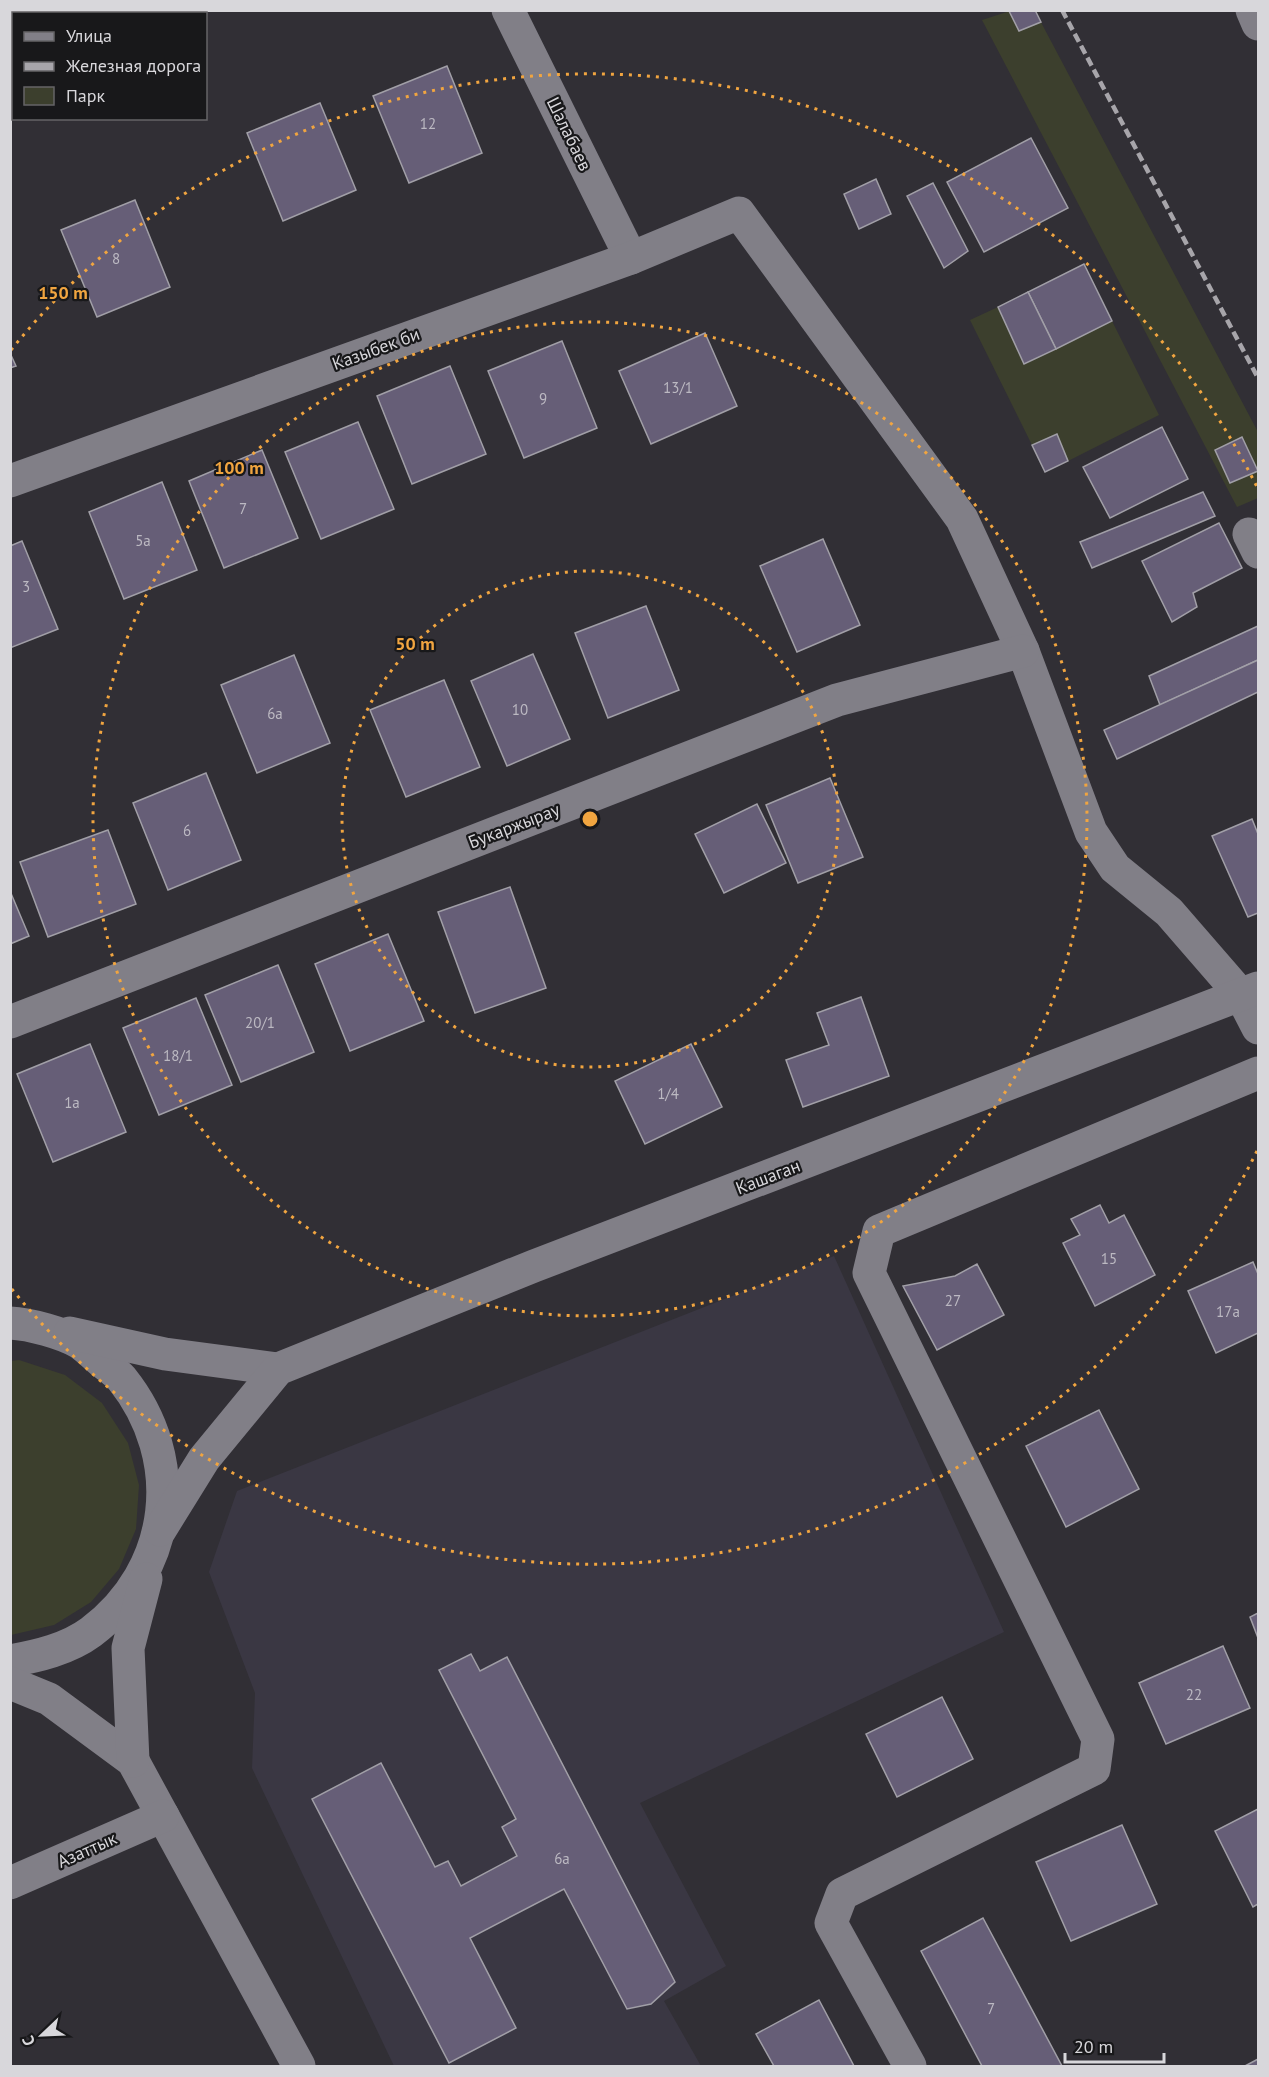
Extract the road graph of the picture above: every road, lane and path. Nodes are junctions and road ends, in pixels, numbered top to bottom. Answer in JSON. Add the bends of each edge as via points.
{"nodes":[{"id":1,"x":508,"y":10,"type":"edge"},
{"id":2,"x":1252,"y":10,"type":"edge"},
{"id":3,"x":1258,"y":24,"type":"edge"},
{"id":4,"x":631,"y":258,"type":"junction"},
{"id":5,"x":10,"y":481,"type":"edge"},
{"id":6,"x":1023,"y":651,"type":"junction"},
{"id":7,"x":1250,"y":992,"type":"edge"},
{"id":8,"x":10,"y":1022,"type":"edge"},
{"id":9,"x":1258,"y":1028,"type":"edge"},
{"id":10,"x":1258,"y":1073,"type":"edge"},
{"id":11,"x":16,"y":1321,"type":"edge"},
{"id":12,"x":278,"y":1370,"type":"junction"},
{"id":13,"x":156,"y":1543,"type":"junction"},
{"id":14,"x":10,"y":1661,"type":"edge"},
{"id":15,"x":10,"y":1683,"type":"edge"},
{"id":16,"x":133,"y":1761,"type":"junction"},
{"id":17,"x":163,"y":1816,"type":"junction"},
{"id":18,"x":10,"y":1883,"type":"edge"},
{"id":19,"x":299,"y":2067,"type":"edge"},
{"id":20,"x":910,"y":2067,"type":"edge"}],
"edges":[{"from":1,"to":4,"type":"street","name":"Шалабаев"},
{"from":2,"to":3,"type":"street"},
{"from":4,"to":5,"type":"street","name":"Казыбек би"},
{"from":4,"to":6,"type":"street","name":"Казыбек би","via":[[739,213],[962,519]]},
{"from":6,"to":7,"type":"street","via":[[1090,832],[1115,868],[1169,912]]},
{"from":6,"to":8,"type":"street","name":"Букаржырау","via":[[837,700]]},
{"from":7,"to":9,"type":"street"},
{"from":7,"to":12,"type":"street","name":"Кашаган","via":[[534,1266]]},
{"from":10,"to":20,"type":"street","via":[[879,1231],[869,1272],[1098,1739],[1094,1769],[842,1894],[831,1923]]},
{"from":11,"to":12,"type":"street","via":[[165,1354]]},
{"from":11,"to":13,"type":"street","via":[[79,1343],[121,1378],[150,1423],[163,1476]]},
{"from":12,"to":13,"type":"street","via":[[204,1460]]},
{"from":13,"to":14,"type":"street","via":[[127,1599],[90,1633],[45,1655]]},
{"from":13,"to":16,"type":"street","via":[[128,1648]]},
{"from":15,"to":16,"type":"street","via":[[49,1699]]},
{"from":16,"to":17,"type":"street"},
{"from":17,"to":18,"type":"street","name":"Азаттык"},
{"from":17,"to":19,"type":"street"}]}
